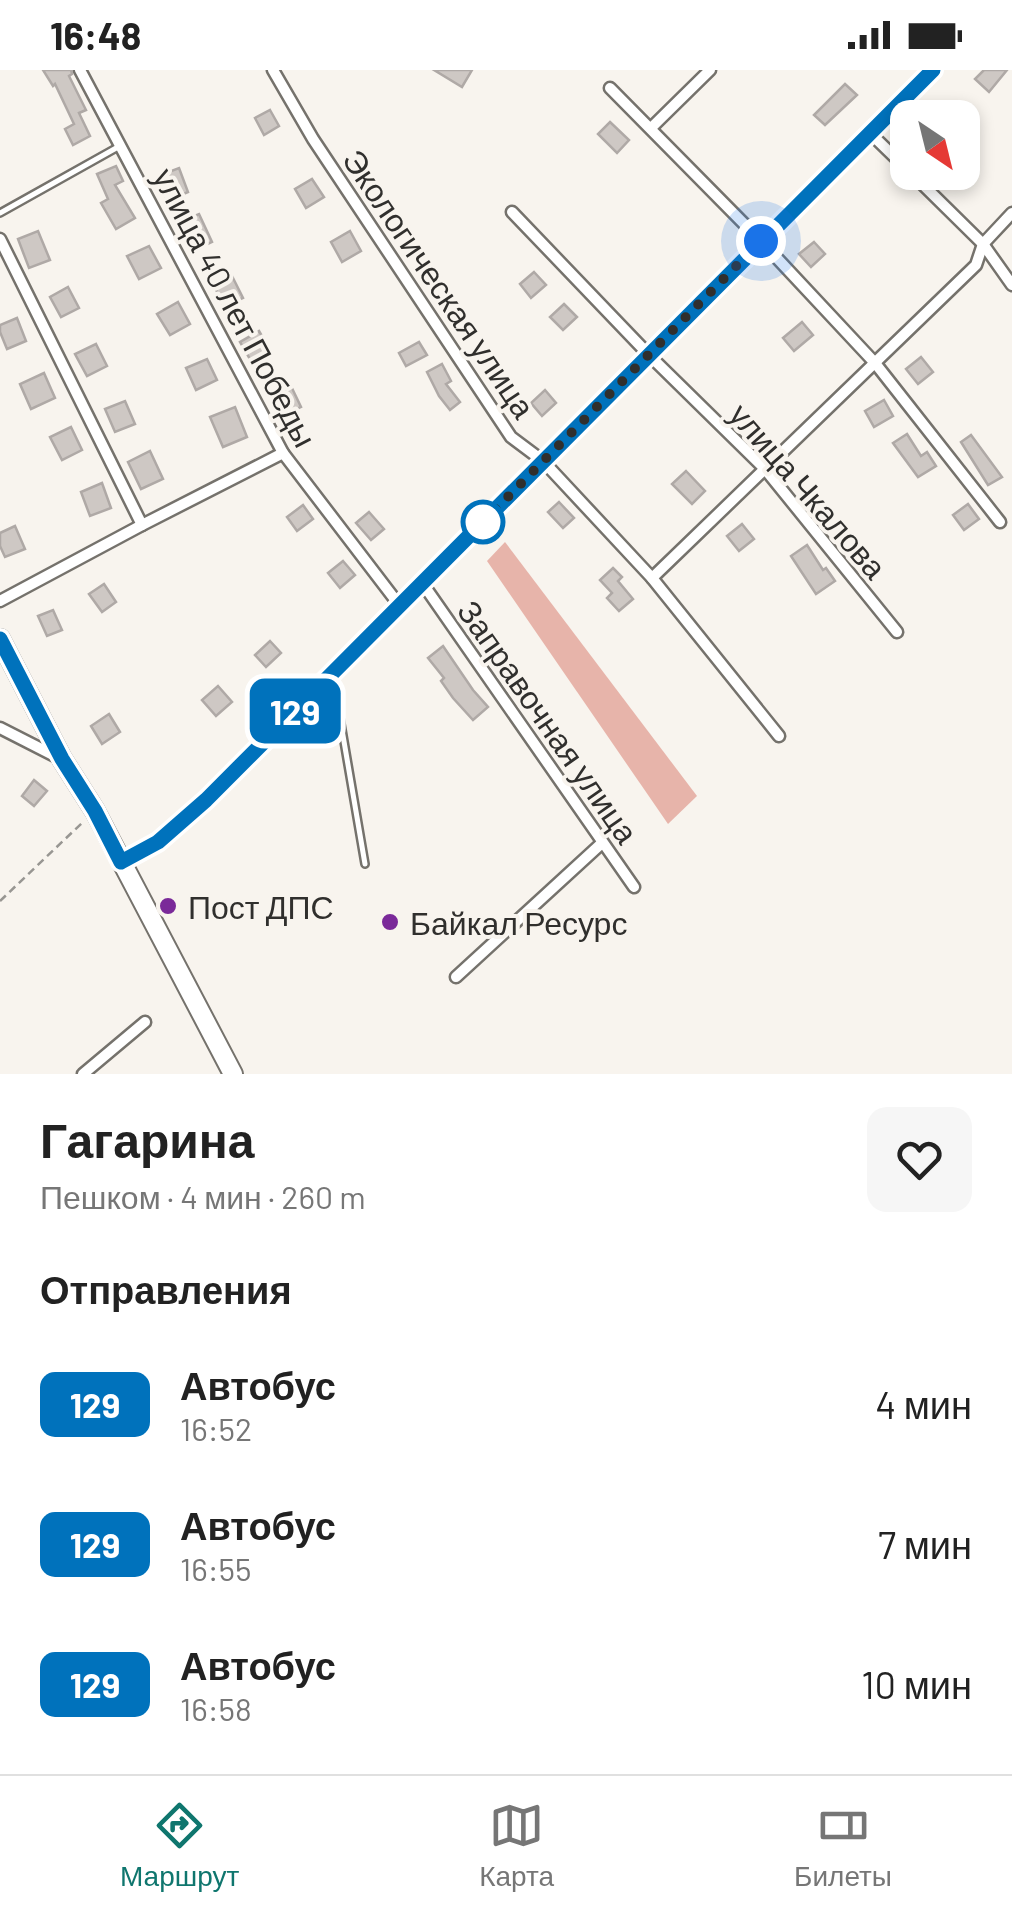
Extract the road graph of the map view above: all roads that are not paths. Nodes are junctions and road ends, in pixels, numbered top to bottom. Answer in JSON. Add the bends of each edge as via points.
{"nodes":[{"id":1,"x":80,"y":70,"type":"edge"},
{"id":2,"x":273,"y":70,"type":"edge"},
{"id":3,"x":710,"y":70,"type":"edge"},
{"id":4,"x":933,"y":70,"type":"edge"},
{"id":5,"x":610,"y":88,"type":"dead end"},
{"id":6,"x":651,"y":128,"type":"junction"},
{"id":7,"x":870,"y":133,"type":"junction"},
{"id":8,"x":121,"y":146,"type":"junction"},
{"id":9,"x":890,"y":152,"type":"edge"},
{"id":10,"x":928,"y":190,"type":"edge"},
{"id":11,"x":512,"y":212,"type":"dead end"},
{"id":12,"x":1012,"y":213,"type":"edge"},
{"id":13,"x":0,"y":214,"type":"edge"},
{"id":14,"x":0,"y":239,"type":"edge"},
{"id":15,"x":761,"y":241,"type":"junction"},
{"id":16,"x":983,"y":244,"type":"junction"},
{"id":17,"x":1012,"y":285,"type":"edge"},
{"id":18,"x":649,"y":355,"type":"junction"},
{"id":19,"x":875,"y":363,"type":"junction"},
{"id":20,"x":282,"y":453,"type":"junction"},
{"id":21,"x":544,"y":461,"type":"junction"},
{"id":22,"x":766,"y":469,"type":"junction"},
{"id":23,"x":1000,"y":522,"type":"dead end"},
{"id":24,"x":142,"y":524,"type":"junction"},
{"id":25,"x":652,"y":578,"type":"junction"},
{"id":26,"x":423,"y":584,"type":"junction"},
{"id":27,"x":0,"y":601,"type":"edge"},
{"id":28,"x":400,"y":606,"type":"junction"},
{"id":29,"x":897,"y":632,"type":"dead end"},
{"id":30,"x":0,"y":639,"type":"edge"},
{"id":31,"x":316,"y":690,"type":"junction"},
{"id":32,"x":0,"y":728,"type":"edge"},
{"id":33,"x":780,"y":736,"type":"dead end"},
{"id":34,"x":62,"y":759,"type":"junction"},
{"id":35,"x":602,"y":843,"type":"junction"},
{"id":36,"x":121,"y":862,"type":"junction"},
{"id":37,"x":365,"y":864,"type":"dead end"},
{"id":38,"x":634,"y":887,"type":"dead end"},
{"id":39,"x":456,"y":976,"type":"dead end"},
{"id":40,"x":146,"y":1022,"type":"dead end"},
{"id":41,"x":83,"y":1074,"type":"edge"},
{"id":42,"x":233,"y":1074,"type":"edge"}],
"edges":[{"from":1,"to":8,"type":"street","name":"улица 40 лет Победы"},
{"from":2,"to":21,"type":"street","name":"Экологическая улица","via":[[511,437]]},
{"from":3,"to":6,"type":"street"},
{"from":4,"to":7,"type":"street"},
{"from":5,"to":6,"type":"street"},
{"from":6,"to":15,"type":"street"},
{"from":7,"to":9,"type":"street"},
{"from":7,"to":15,"type":"street"},
{"from":8,"to":13,"type":"lane"},
{"from":8,"to":20,"type":"street","name":"улица 40 лет Победы"},
{"from":10,"to":16,"type":"street"},
{"from":11,"to":18,"type":"street","name":"улица Чкалова"},
{"from":12,"to":16,"type":"street"},
{"from":14,"to":24,"type":"street"},
{"from":15,"to":18,"type":"street"},
{"from":15,"to":19,"type":"street"},
{"from":16,"to":17,"type":"street"},
{"from":16,"to":19,"type":"street","via":[[976,265]]},
{"from":18,"to":21,"type":"street"},
{"from":18,"to":22,"type":"street","name":"улица Чкалова"},
{"from":19,"to":22,"type":"street"},
{"from":19,"to":23,"type":"street"},
{"from":20,"to":24,"type":"street"},
{"from":20,"to":28,"type":"street","name":"улица 40 лет Победы"},
{"from":21,"to":25,"type":"street","name":"Экологическая улица"},
{"from":21,"to":26,"type":"street"},
{"from":22,"to":25,"type":"street"},
{"from":22,"to":29,"type":"street","name":"улица Чкалова"},
{"from":24,"to":27,"type":"street"},
{"from":25,"to":33,"type":"street","name":"Экологическая улица"},
{"from":26,"to":28,"type":"street"},
{"from":26,"to":35,"type":"street","name":"Заправочная улица"},
{"from":28,"to":31,"type":"street"},
{"from":30,"to":34,"type":"highway"},
{"from":31,"to":36,"type":"street","via":[[206,800],[158,842]]},
{"from":31,"to":37,"type":"lane","via":[[340,718]]},
{"from":32,"to":34,"type":"street"},
{"from":34,"to":36,"type":"highway"},
{"from":35,"to":38,"type":"street","name":"Заправочная улица"},
{"from":35,"to":39,"type":"street"},
{"from":36,"to":42,"type":"highway"},
{"from":40,"to":41,"type":"street"}]}
